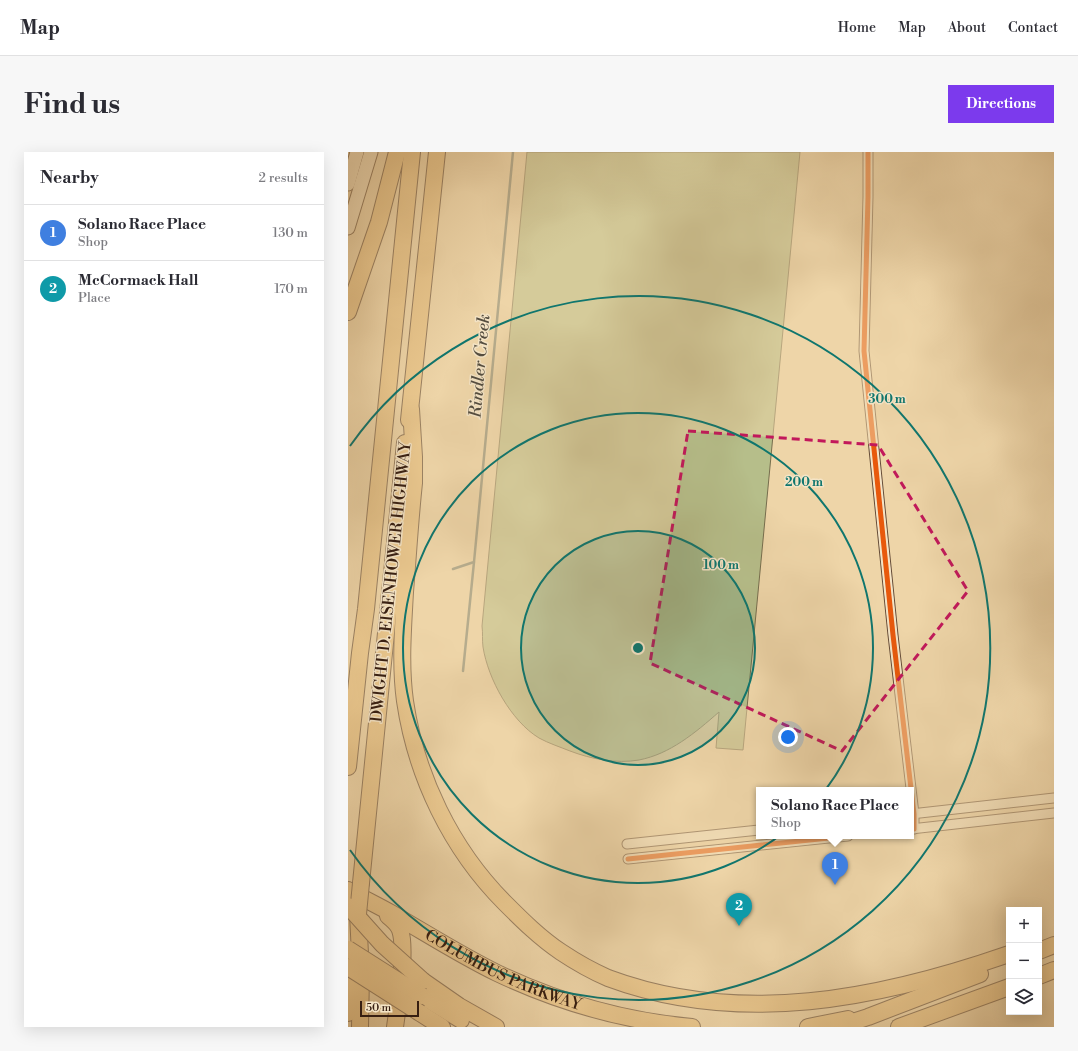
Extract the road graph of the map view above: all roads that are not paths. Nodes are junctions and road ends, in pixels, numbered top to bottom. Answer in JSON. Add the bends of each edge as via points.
{"nodes":[{"id":1,"x":357,"y":152,"type":"edge"},
{"id":2,"x":371,"y":152,"type":"edge"},
{"id":3,"x":397,"y":152,"type":"edge"},
{"id":4,"x":412,"y":152,"type":"edge"},
{"id":5,"x":437,"y":152,"type":"edge"},
{"id":6,"x":868,"y":152,"type":"edge"},
{"id":7,"x":348,"y":184,"type":"edge"},
{"id":8,"x":348,"y":228,"type":"edge"},
{"id":9,"x":348,"y":312,"type":"edge"},
{"id":10,"x":410,"y":409,"type":"junction"},
{"id":11,"x":348,"y":767,"type":"edge"},
{"id":12,"x":909,"y":787,"type":"edge"},
{"id":13,"x":1054,"y":798,"type":"edge"},
{"id":14,"x":1054,"y":813,"type":"edge"},
{"id":15,"x":914,"y":814,"type":"edge"},
{"id":16,"x":914,"y":829,"type":"edge"},
{"id":17,"x":756,"y":830,"type":"edge"},
{"id":18,"x":819,"y":839,"type":"edge"},
{"id":19,"x":627,"y":844,"type":"dead end"},
{"id":20,"x":628,"y":859,"type":"dead end"},
{"id":21,"x":357,"y":891,"type":"edge"},
{"id":22,"x":353,"y":910,"type":"edge"},
{"id":23,"x":1054,"y":939,"type":"edge"},
{"id":24,"x":1042,"y":943,"type":"edge"},
{"id":25,"x":1054,"y":945,"type":"edge"},
{"id":26,"x":348,"y":950,"type":"edge"},
{"id":27,"x":1042,"y":950,"type":"edge"},
{"id":28,"x":1006,"y":955,"type":"edge"},
{"id":29,"x":1006,"y":964,"type":"edge"},
{"id":30,"x":348,"y":967,"type":"edge"},
{"id":31,"x":1054,"y":970,"type":"edge"},
{"id":32,"x":1042,"y":975,"type":"edge"},
{"id":33,"x":422,"y":988,"type":"junction"},
{"id":34,"x":1006,"y":988,"type":"edge"},
{"id":35,"x":898,"y":1005,"type":"junction"},
{"id":36,"x":348,"y":1012,"type":"edge"},
{"id":37,"x":360,"y":1027,"type":"edge"},
{"id":38,"x":395,"y":1027,"type":"edge"},
{"id":39,"x":442,"y":1027,"type":"edge"},
{"id":40,"x":474,"y":1027,"type":"edge"},
{"id":41,"x":496,"y":1027,"type":"edge"},
{"id":42,"x":692,"y":1027,"type":"edge"},
{"id":43,"x":808,"y":1027,"type":"edge"},
{"id":44,"x":837,"y":1027,"type":"edge"},
{"id":45,"x":899,"y":1027,"type":"edge"}],
"edges":[{"from":1,"to":7,"type":"main road"},
{"from":2,"to":8,"type":"main road"},
{"from":3,"to":9,"type":"highway","via":[[379,222]]},
{"from":4,"to":11,"type":"highway","name":"DWIGHT D. EISENHOWER HIGHWAY"},
{"from":5,"to":10,"type":"highway","name":"DWIGHT D. EISENHOWER HIGHWAY"},
{"from":6,"to":12,"type":"street","via":[[864,351]]},
{"from":10,"to":21,"type":"highway","name":"DWIGHT D. EISENHOWER HIGHWAY"},
{"from":10,"to":28,"type":"highway","via":[[414,483],[402,659],[403,685],[411,731],[420,763],[442,816],[487,884],[510,909],[552,946],[599,974],[629,987],[693,1005],[743,1010],[793,1008],[859,997],[930,980]]},
{"from":13,"to":15,"type":"street"},
{"from":14,"to":16,"type":"street"},
{"from":17,"to":19,"type":"street"},
{"from":18,"to":20,"type":"street"},
{"from":21,"to":22,"type":"highway","name":"DWIGHT D. EISENHOWER HIGHWAY","bridge":true},
{"from":21,"to":38,"type":"highway","via":[[393,920],[400,930],[402,963]]},
{"from":21,"to":42,"type":"highway","name":"COLUMBUS PARKWAY","via":[[481,965],[539,991],[630,1018]]},
{"from":22,"to":33,"type":"highway","bridge":true},
{"from":22,"to":36,"type":"highway","name":"DWIGHT D. EISENHOWER HIGHWAY"},
{"from":22,"to":37,"type":"highway","via":[[361,974]]},
{"from":23,"to":24,"type":"highway"},
{"from":25,"to":27,"type":"highway"},
{"from":26,"to":33,"type":"highway","bridge":true},
{"from":29,"to":35,"type":"highway"},
{"from":30,"to":39,"type":"highway","bridge":true},
{"from":31,"to":32,"type":"highway"},
{"from":33,"to":40,"type":"highway"},
{"from":33,"to":41,"type":"highway"},
{"from":34,"to":45,"type":"highway"},
{"from":35,"to":43,"type":"highway"},
{"from":35,"to":44,"type":"highway"}]}
